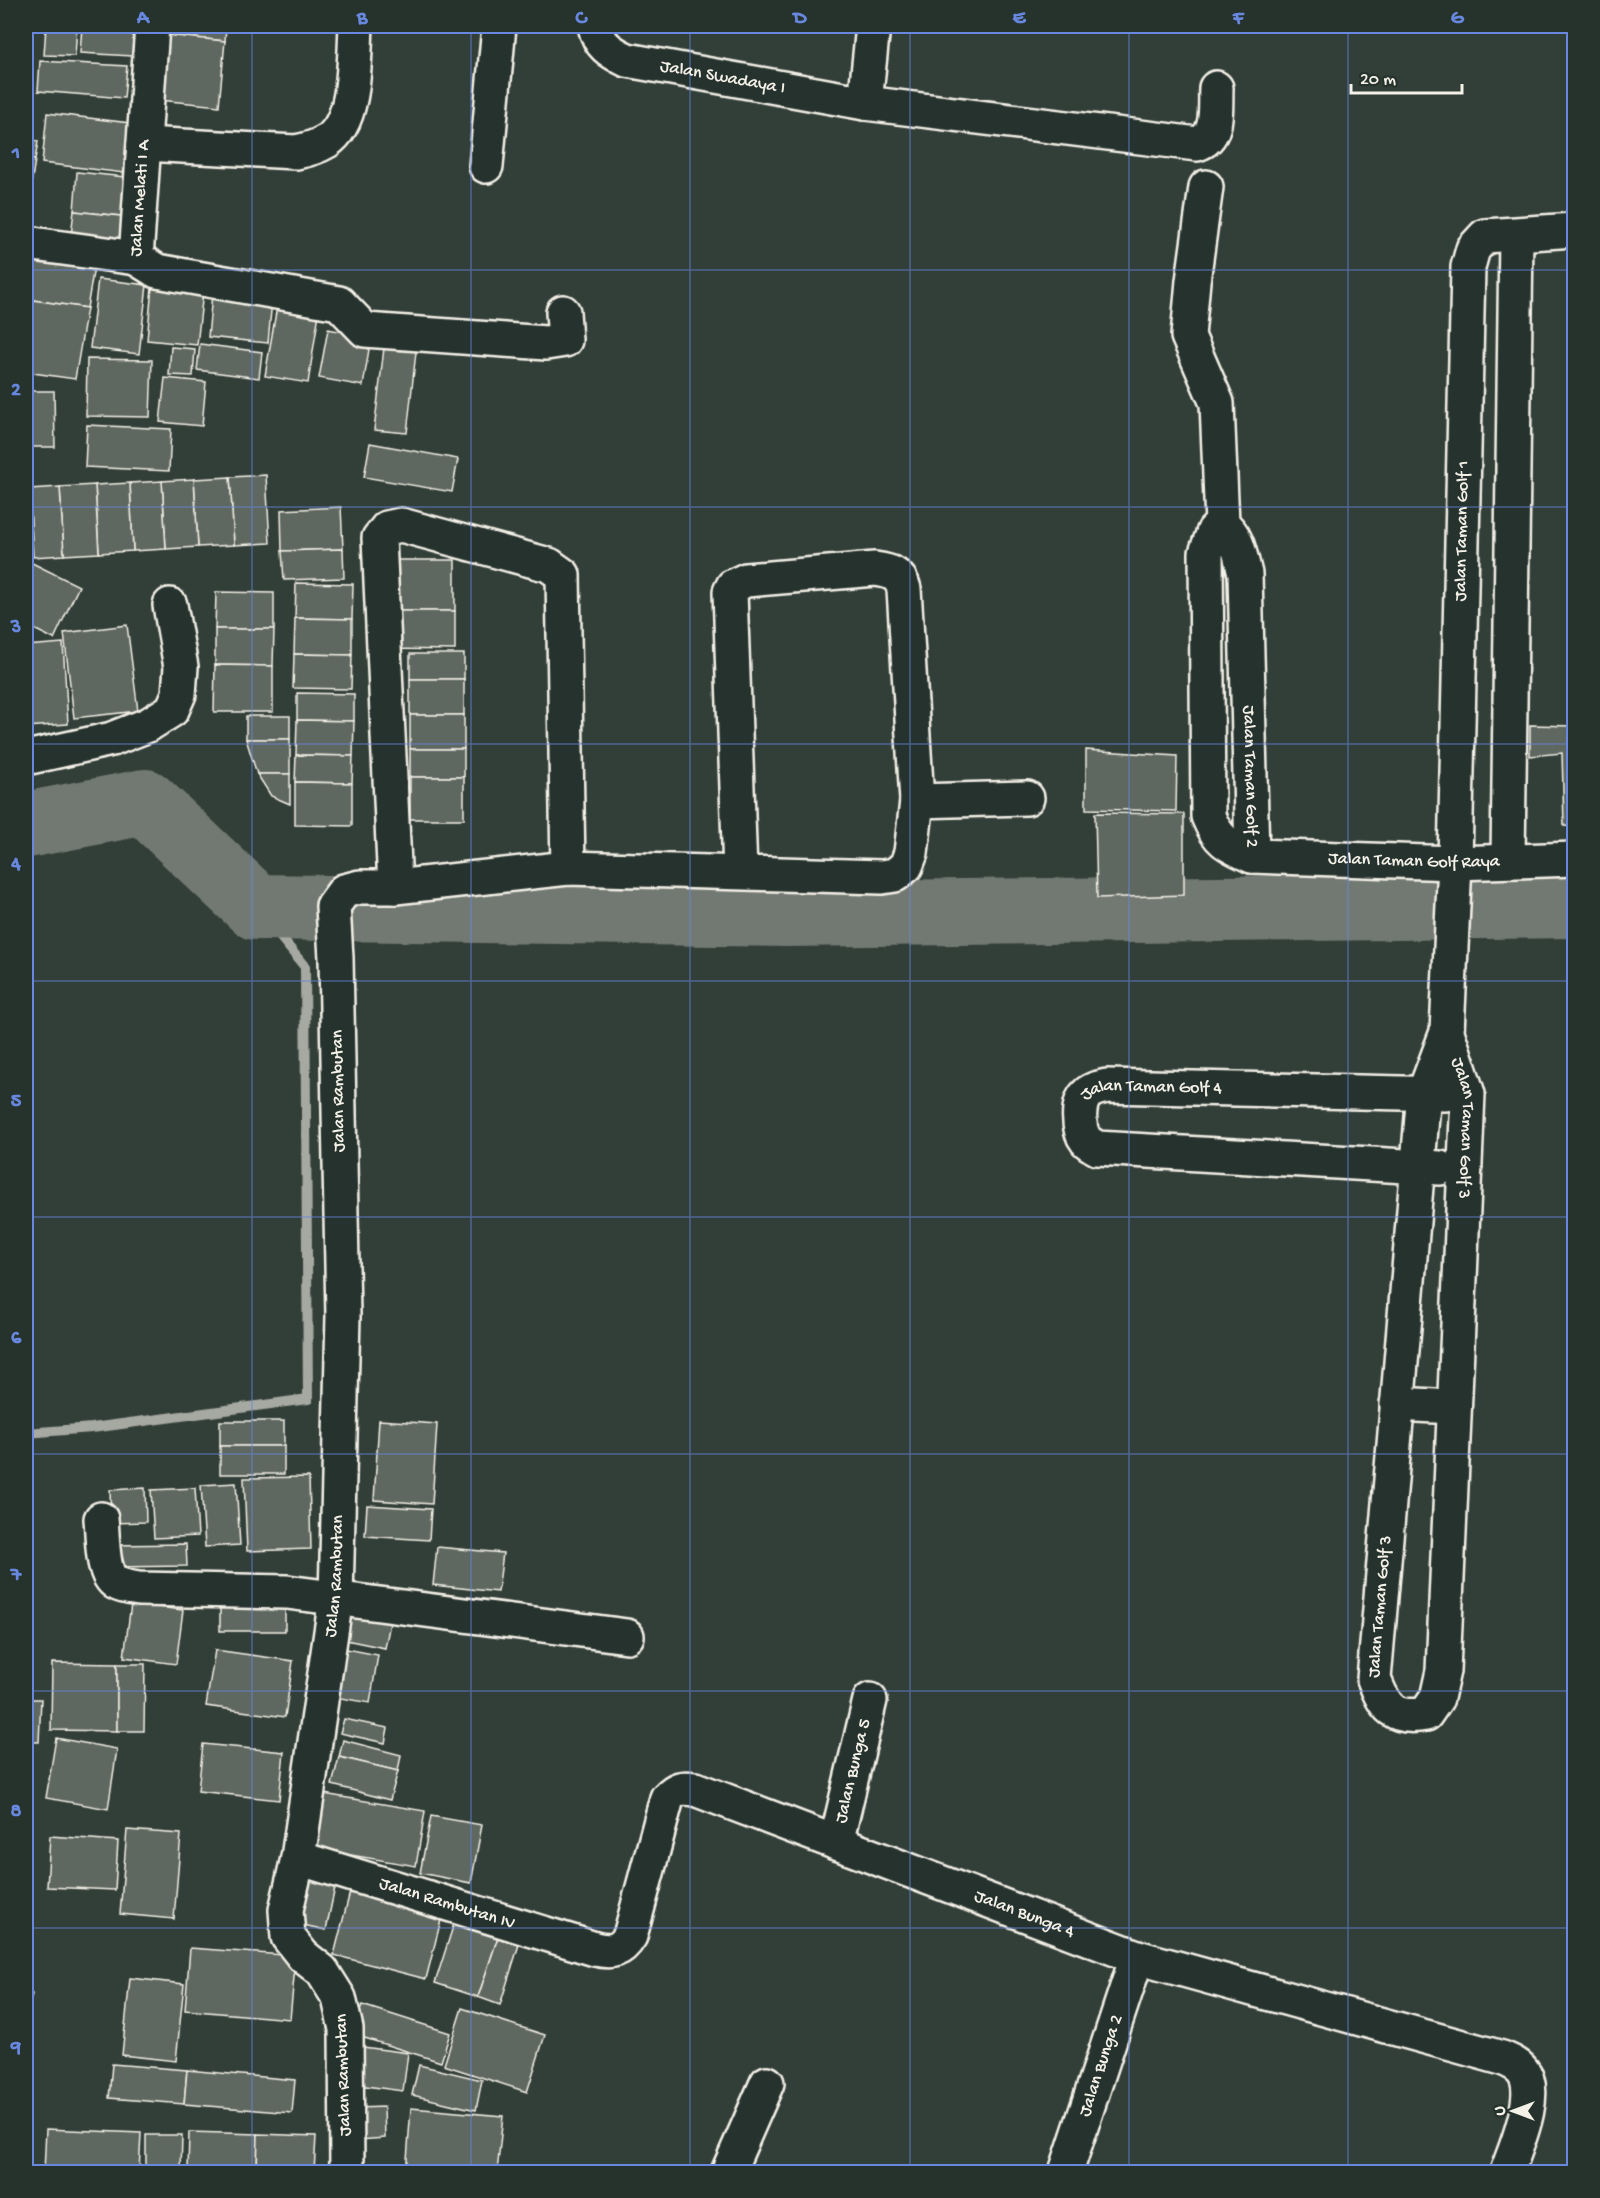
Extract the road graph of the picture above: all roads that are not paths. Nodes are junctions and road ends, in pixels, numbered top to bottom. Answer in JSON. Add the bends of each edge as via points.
{"nodes":[{"id":1,"x":152,"y":26,"type":"edge"},
{"id":2,"x":356,"y":26,"type":"edge"},
{"id":3,"x":499,"y":26,"type":"edge"},
{"id":4,"x":595,"y":26,"type":"edge"},
{"id":5,"x":873,"y":26,"type":"edge"},
{"id":6,"x":1216,"y":88,"type":"dead end"},
{"id":7,"x":865,"y":102,"type":"junction"},
{"id":8,"x":144,"y":144,"type":"junction"},
{"id":9,"x":486,"y":166,"type":"dead end"},
{"id":10,"x":1206,"y":187,"type":"dead end"},
{"id":11,"x":1575,"y":231,"type":"edge"},
{"id":12,"x":1516,"y":234,"type":"junction"},
{"id":13,"x":26,"y":243,"type":"edge"},
{"id":14,"x":136,"y":258,"type":"junction"},
{"id":15,"x":563,"y":312,"type":"dead end"},
{"id":16,"x":1222,"y":524,"type":"junction"},
{"id":17,"x":170,"y":605,"type":"dead end"},
{"id":18,"x":26,"y":759,"type":"edge"},
{"id":19,"x":1027,"y":798,"type":"dead end"},
{"id":20,"x":917,"y":801,"type":"junction"},
{"id":21,"x":1252,"y":856,"type":"junction"},
{"id":22,"x":1575,"y":859,"type":"edge"},
{"id":23,"x":1508,"y":860,"type":"junction"},
{"id":24,"x":568,"y":868,"type":"junction"},
{"id":25,"x":740,"y":872,"type":"junction"},
{"id":26,"x":1454,"y":877,"type":"junction"},
{"id":27,"x":395,"y":886,"type":"junction"},
{"id":28,"x":1447,"y":1032,"type":"junction"},
{"id":29,"x":1424,"y":1094,"type":"junction"},
{"id":30,"x":1468,"y":1094,"type":"junction"},
{"id":31,"x":1418,"y":1168,"type":"junction"},
{"id":32,"x":1464,"y":1169,"type":"junction"},
{"id":33,"x":1397,"y":1404,"type":"junction"},
{"id":34,"x":1454,"y":1407,"type":"junction"},
{"id":35,"x":101,"y":1519,"type":"dead end"},
{"id":36,"x":336,"y":1598,"type":"junction"},
{"id":37,"x":627,"y":1636,"type":"dead end"},
{"id":38,"x":870,"y":1700,"type":"dead end"},
{"id":39,"x":836,"y":1843,"type":"junction"},
{"id":40,"x":298,"y":1858,"type":"junction"},
{"id":41,"x":595,"y":1949,"type":"joint"},
{"id":42,"x":1137,"y":1957,"type":"junction"},
{"id":43,"x":767,"y":2083,"type":"dead end"},
{"id":44,"x":347,"y":2172,"type":"edge"},
{"id":45,"x":728,"y":2172,"type":"edge"},
{"id":46,"x":1066,"y":2172,"type":"edge"},
{"id":47,"x":1507,"y":2172,"type":"edge"}],
"edges":[{"from":1,"to":8,"type":"street","name":"Jalan Melati I A"},
{"from":2,"to":8,"type":"street","via":[[348,110],[328,141],[296,152]]},
{"from":3,"to":9,"type":"street"},
{"from":4,"to":7,"type":"street","name":"Jalan Swadaya I","via":[[603,45],[627,60]]},
{"from":5,"to":7,"type":"street"},
{"from":6,"to":7,"type":"street","name":"Jalan Swadaya I","via":[[1211,136],[1197,144]]},
{"from":8,"to":14,"type":"street","name":"Jalan Melati I A"},
{"from":10,"to":16,"type":"street","via":[[1188,336],[1217,403]]},
{"from":11,"to":12,"type":"street","name":"Jalan Taman Golf 1"},
{"from":12,"to":23,"type":"street"},
{"from":12,"to":26,"type":"street","name":"Jalan Taman Golf 1","via":[[1485,236],[1473,249],[1468,267]]},
{"from":13,"to":14,"type":"street","name":"Jalan Melati I A"},
{"from":14,"to":15,"type":"street","via":[[157,271],[339,303],[365,330],[546,343],[565,339]]},
{"from":16,"to":21,"type":"street","name":"Jalan Taman Golf 2","via":[[1231,530],[1245,574]]},
{"from":16,"to":21,"type":"street","name":"Jalan Taman Golf 2","via":[[1214,531],[1206,553],[1208,816],[1215,834]]},
{"from":17,"to":18,"type":"street","via":[[181,667],[179,694],[172,710],[148,725],[112,739]]},
{"from":19,"to":20,"type":"street"},
{"from":20,"to":25,"type":"street","via":[[911,853],[906,866],[895,875]]},
{"from":20,"to":25,"type":"street","via":[[902,580],[894,573],[874,569],[740,582],[733,586],[729,601]]},
{"from":21,"to":26,"type":"street","name":"Jalan Taman Golf Raya"},
{"from":22,"to":23,"type":"street","name":"Jalan Taman Golf Raya"},
{"from":23,"to":26,"type":"street","name":"Jalan Taman Golf Raya"},
{"from":24,"to":25,"type":"street"},
{"from":24,"to":27,"type":"street"},
{"from":24,"to":27,"type":"street","via":[[563,575],[549,565],[401,525],[387,528],[379,538]]},
{"from":26,"to":28,"type":"street","name":"Jalan Taman Golf 3"},
{"from":27,"to":36,"type":"street","name":"Jalan Rambutan","via":[[360,886],[344,891],[333,906],[343,1316]]},
{"from":28,"to":29,"type":"street","name":"Jalan Taman Golf 3"},
{"from":28,"to":30,"type":"street","name":"Jalan Taman Golf 3"},
{"from":29,"to":30,"type":"street","name":"Jalan Taman Golf 4"},
{"from":29,"to":31,"type":"street","name":"Jalan Taman Golf 3"},
{"from":29,"to":31,"type":"street","name":"Jalan Taman Golf 4","via":[[1107,1086],[1089,1092],[1080,1106],[1084,1138],[1097,1148]]},
{"from":30,"to":32,"type":"street","name":"Jalan Taman Golf 3"},
{"from":31,"to":32,"type":"street","name":"Jalan Taman Golf 4"},
{"from":31,"to":33,"type":"street","name":"Jalan Taman Golf 3"},
{"from":32,"to":34,"type":"street","name":"Jalan Taman Golf 3"},
{"from":33,"to":34,"type":"street"},
{"from":33,"to":34,"type":"street","name":"Jalan Taman Golf 3","via":[[1374,1679],[1383,1701],[1395,1714],[1411,1717],[1426,1714],[1437,1698],[1443,1671]]},
{"from":35,"to":36,"type":"street","via":[[106,1570],[114,1582],[126,1587],[287,1592]]},
{"from":36,"to":37,"type":"street"},
{"from":36,"to":40,"type":"street","name":"Jalan Rambutan"},
{"from":38,"to":39,"type":"street","name":"Jalan Bunga 5"},
{"from":39,"to":41,"type":"street","name":"Jalan Bunga 4","via":[[695,1788],[673,1791],[667,1798],[630,1936],[616,1951]]},
{"from":39,"to":42,"type":"street","name":"Jalan Bunga 4"},
{"from":40,"to":41,"type":"street","name":"Jalan Rambutan IV"},
{"from":40,"to":44,"type":"street","name":"Jalan Rambutan","via":[[286,1910],[288,1937],[322,1971],[339,1998],[346,2029]]},
{"from":42,"to":46,"type":"street","name":"Jalan Bunga 2"},
{"from":42,"to":47,"type":"street","name":"Jalan Bunga 4","via":[[1513,2063],[1523,2071],[1528,2083],[1526,2113]]},
{"from":43,"to":45,"type":"street"}]}
